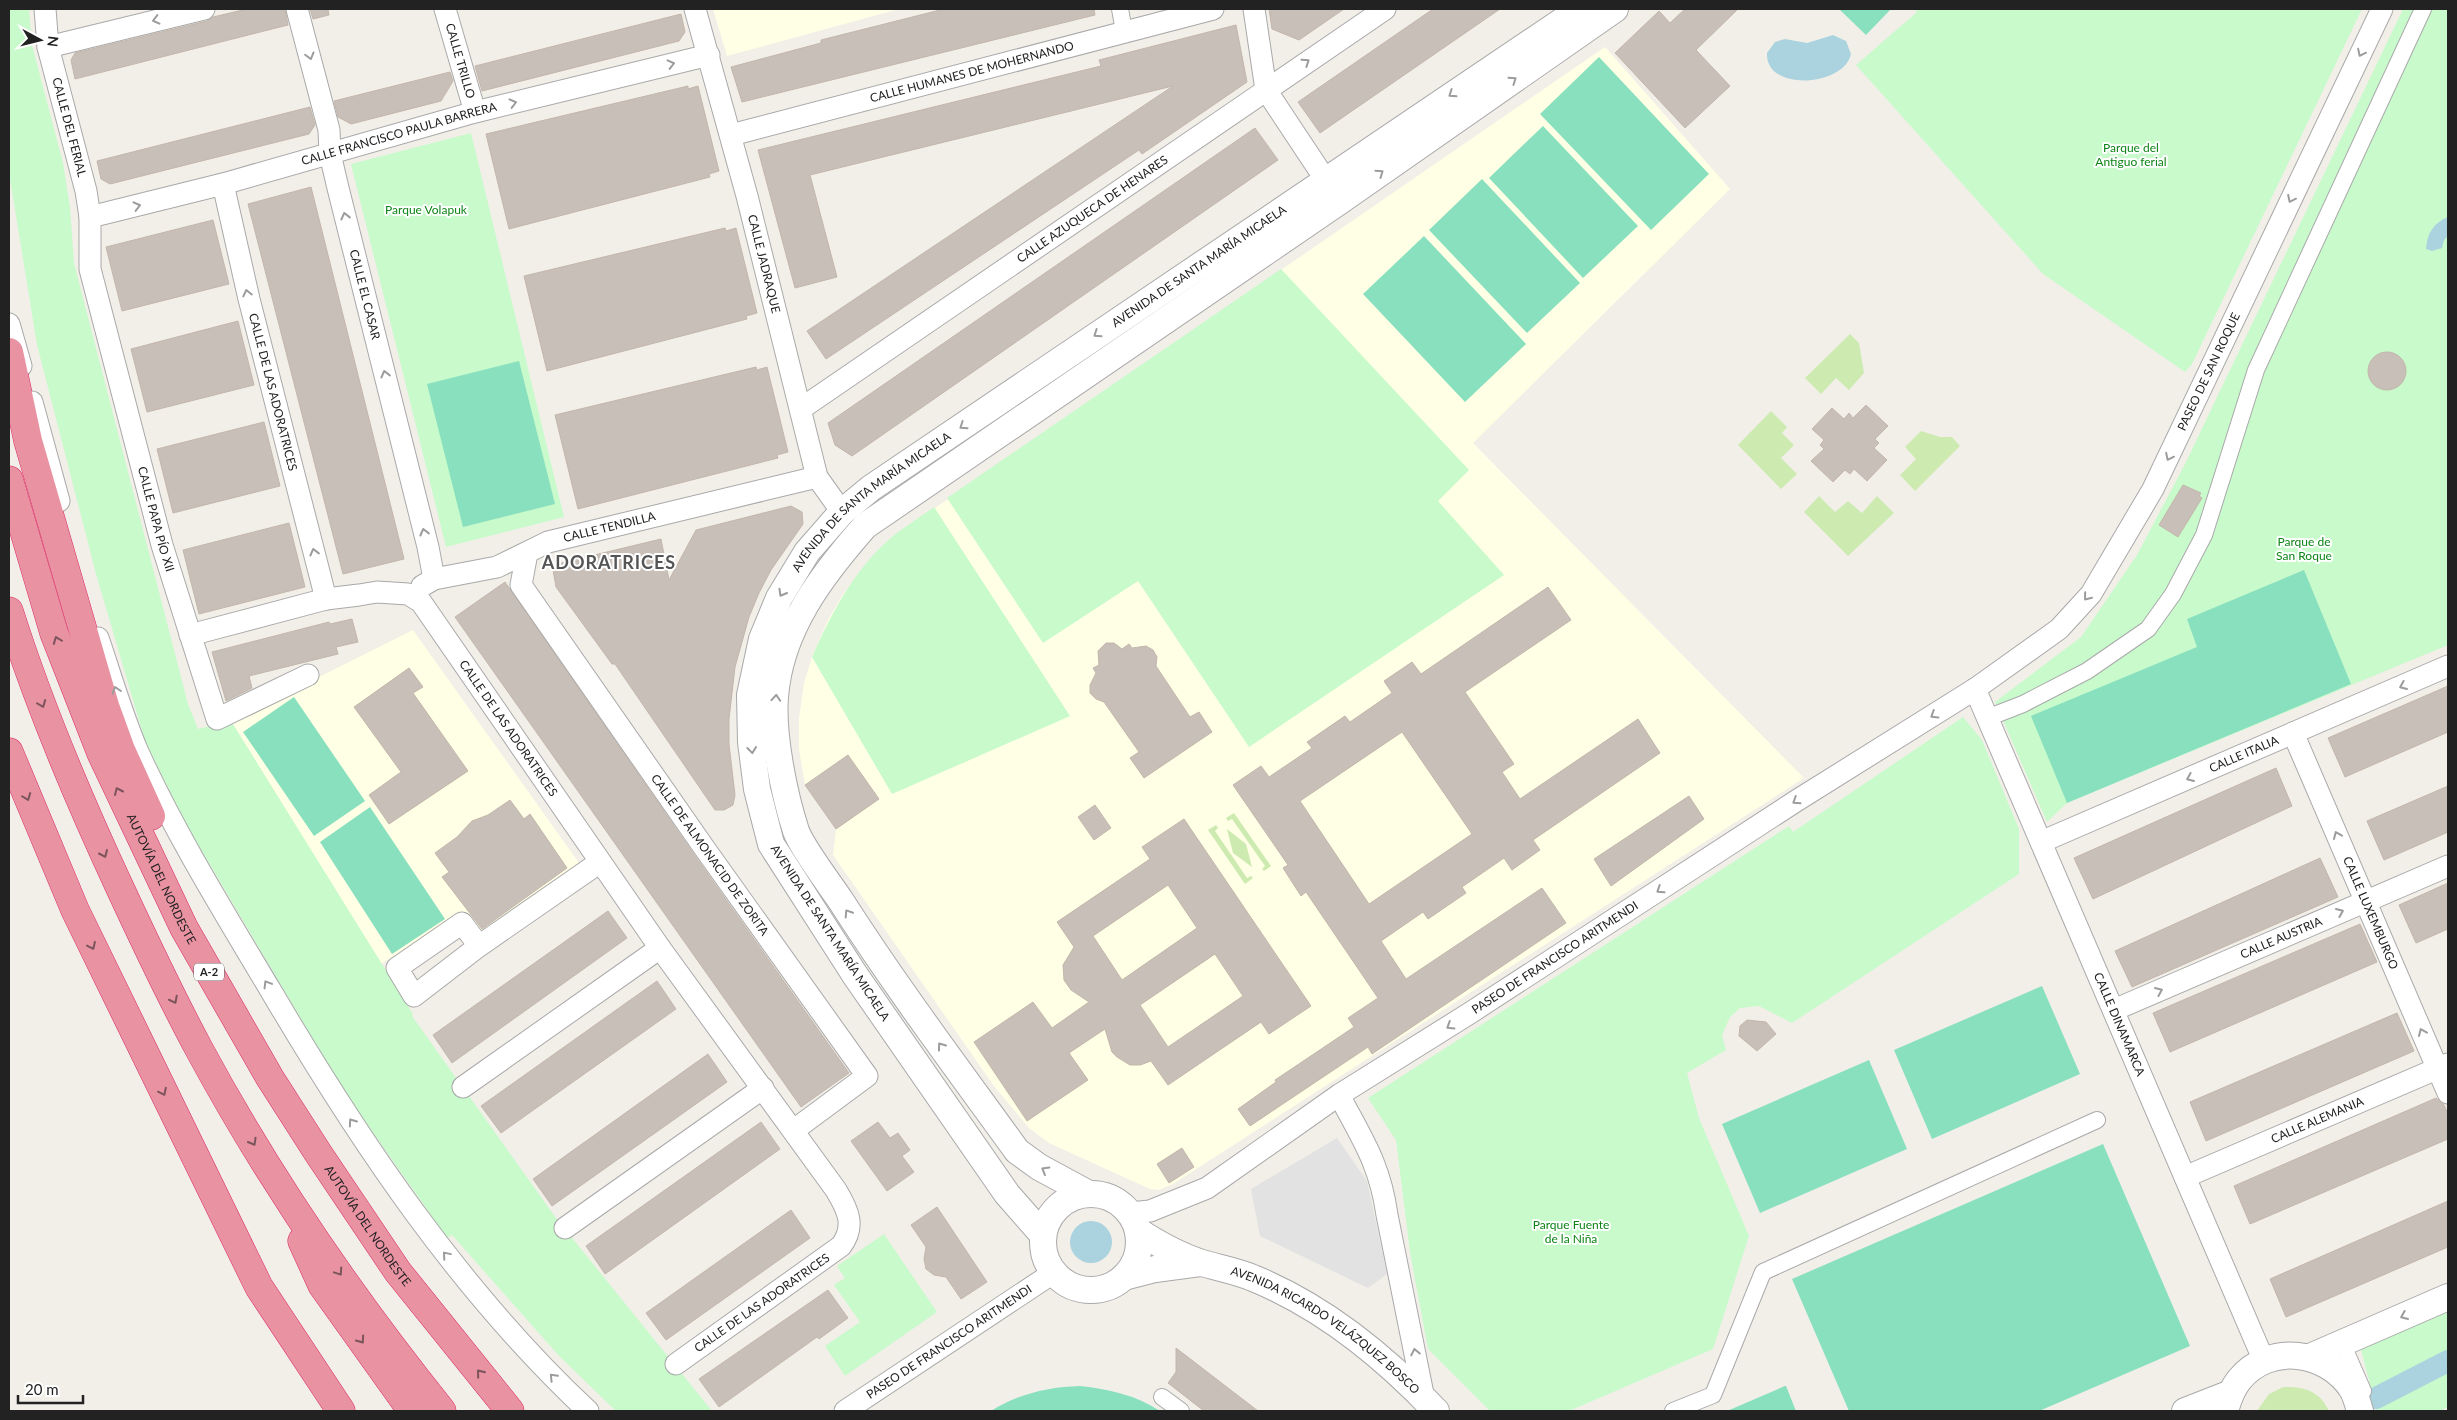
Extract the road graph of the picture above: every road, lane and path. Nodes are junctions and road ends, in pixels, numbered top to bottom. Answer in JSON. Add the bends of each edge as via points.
{"nodes":[{"id":1,"x":45,"y":9,"type":"edge"},
{"id":2,"x":204,"y":9,"type":"edge"},
{"id":3,"x":297,"y":9,"type":"edge"},
{"id":4,"x":445,"y":9,"type":"edge"},
{"id":5,"x":695,"y":9,"type":"edge"},
{"id":6,"x":1120,"y":9,"type":"edge"},
{"id":7,"x":1213,"y":9,"type":"edge"},
{"id":8,"x":1254,"y":9,"type":"edge"},
{"id":9,"x":1385,"y":9,"type":"edge"},
{"id":10,"x":1580,"y":9,"type":"edge"},
{"id":11,"x":1615,"y":9,"type":"edge"},
{"id":12,"x":2382,"y":9,"type":"edge"},
{"id":13,"x":2423,"y":9,"type":"edge"},
{"id":14,"x":1124,"y":31,"type":"junction"},
{"id":15,"x":48,"y":47,"type":"junction"},
{"id":16,"x":709,"y":55,"type":"junction"},
{"id":17,"x":1266,"y":90,"type":"junction"},
{"id":18,"x":474,"y":112,"type":"junction"},
{"id":19,"x":731,"y":135,"type":"junction"},
{"id":20,"x":330,"y":154,"type":"junction"},
{"id":21,"x":1326,"y":179,"type":"junction"},
{"id":22,"x":222,"y":184,"type":"junction"},
{"id":23,"x":1340,"y":201,"type":"junction"},
{"id":24,"x":90,"y":217,"type":"junction"},
{"id":25,"x":9,"y":324,"type":"edge"},
{"id":26,"x":9,"y":352,"type":"edge"},
{"id":27,"x":802,"y":408,"type":"junction"},
{"id":28,"x":817,"y":477,"type":"junction"},
{"id":29,"x":9,"y":480,"type":"edge"},
{"id":30,"x":842,"y":512,"type":"junction"},
{"id":31,"x":527,"y":553,"type":"junction"},
{"id":32,"x":434,"y":579,"type":"junction"},
{"id":33,"x":408,"y":594,"type":"junction"},
{"id":34,"x":326,"y":599,"type":"junction"},
{"id":35,"x":9,"y":611,"type":"edge"},
{"id":36,"x":190,"y":635,"type":"junction"},
{"id":37,"x":2448,"y":666,"type":"edge"},
{"id":38,"x":308,"y":675,"type":"dead end"},
{"id":39,"x":1975,"y":689,"type":"junction"},
{"id":40,"x":1987,"y":718,"type":"junction"},
{"id":41,"x":2293,"y":733,"type":"junction"},
{"id":42,"x":9,"y":752,"type":"edge"},
{"id":43,"x":2041,"y":842,"type":"junction"},
{"id":44,"x":600,"y":862,"type":"junction"},
{"id":45,"x":2448,"y":866,"type":"edge"},
{"id":46,"x":2366,"y":901,"type":"junction"},
{"id":47,"x":479,"y":946,"type":"dead end"},
{"id":48,"x":660,"y":948,"type":"junction"},
{"id":49,"x":2114,"y":1010,"type":"junction"},
{"id":50,"x":2443,"y":1066,"type":"edge"},
{"id":51,"x":463,"y":1087,"type":"dead end"},
{"id":52,"x":763,"y":1088,"type":"junction"},
{"id":53,"x":2448,"y":1093,"type":"edge"},
{"id":54,"x":1339,"y":1095,"type":"junction"},
{"id":55,"x":2097,"y":1120,"type":"dead end"},
{"id":56,"x":794,"y":1130,"type":"junction"},
{"id":57,"x":195,"y":1158,"type":"junction"},
{"id":58,"x":272,"y":1174,"type":"junction"},
{"id":59,"x":2185,"y":1177,"type":"junction"},
{"id":60,"x":1087,"y":1193,"type":"junction"},
{"id":61,"x":1134,"y":1222,"type":"junction"},
{"id":62,"x":365,"y":1223,"type":"junction"},
{"id":63,"x":565,"y":1228,"type":"dead end"},
{"id":64,"x":1043,"y":1235,"type":"junction"},
{"id":65,"x":1204,"y":1263,"type":"junction"},
{"id":66,"x":1053,"y":1273,"type":"junction"},
{"id":67,"x":1124,"y":1277,"type":"junction"},
{"id":68,"x":2448,"y":1297,"type":"edge"},
{"id":69,"x":2342,"y":1343,"type":"junction"},
{"id":70,"x":2310,"y":1357,"type":"junction"},
{"id":71,"x":2264,"y":1361,"type":"junction"},
{"id":72,"x":676,"y":1364,"type":"dead end"},
{"id":73,"x":1162,"y":1397,"type":"dead end"},
{"id":74,"x":2228,"y":1402,"type":"edge"},
{"id":75,"x":1430,"y":1405,"type":"edge"},
{"id":76,"x":2195,"y":1409,"type":"edge"},
{"id":77,"x":341,"y":1411,"type":"edge"},
{"id":78,"x":358,"y":1411,"type":"edge"},
{"id":79,"x":412,"y":1411,"type":"edge"},
{"id":80,"x":442,"y":1411,"type":"edge"},
{"id":81,"x":510,"y":1411,"type":"edge"},
{"id":82,"x":588,"y":1411,"type":"edge"},
{"id":83,"x":845,"y":1411,"type":"edge"},
{"id":84,"x":1181,"y":1411,"type":"edge"},
{"id":85,"x":1673,"y":1411,"type":"edge"},
{"id":86,"x":2360,"y":1411,"type":"edge"},
{"id":87,"x":2372,"y":1411,"type":"edge"}],
"edges":[{"from":1,"to":15,"type":"street","name":"CALLE DEL FERIAL"},
{"from":2,"to":15,"type":"street","one_way":true},
{"from":3,"to":20,"type":"street","name":"CALLE EL CASAR","one_way":true,"via":[[329,130]]},
{"from":4,"to":18,"type":"street","name":"CALLE TRILLO"},
{"from":5,"to":16,"type":"street","name":"CALLE JADRAQUE"},
{"from":6,"to":14,"type":"street"},
{"from":7,"to":14,"type":"street","name":"CALLE HUMANES DE MOHERNANDO"},
{"from":8,"to":17,"type":"street"},
{"from":17,"to":9,"type":"street","name":"CALLE AZUQUECA DE HENARES","one_way":true},
{"from":10,"to":21,"type":"street","name":"AVENIDA DE SANTA MARÍA MICAELA","one_way":true},
{"from":23,"to":11,"type":"street","name":"AVENIDA DE SANTA MARÍA MICAELA","one_way":true},
{"from":12,"to":39,"type":"street","name":"PASEO DE SAN ROQUE","one_way":true,"via":[[2153,489],[2091,594],[2059,629]]},
{"from":13,"to":40,"type":"street","via":[[2256,370],[2204,535],[2173,594],[2148,629],[2087,671],[2023,704]]},
{"from":14,"to":19,"type":"street","name":"CALLE HUMANES DE MOHERNANDO"},
{"from":15,"to":24,"type":"street","name":"CALLE DEL FERIAL","via":[[81,167]]},
{"from":18,"to":16,"type":"street","name":"CALLE FRANCISCO PAULA BARRERA","one_way":true},
{"from":16,"to":19,"type":"street","name":"CALLE JADRAQUE"},
{"from":17,"to":21,"type":"street"},
{"from":17,"to":27,"type":"street","name":"CALLE AZUQUECA DE HENARES"},
{"from":18,"to":20,"type":"street","name":"CALLE FRANCISCO PAULA BARRERA"},
{"from":19,"to":27,"type":"street","name":"CALLE JADRAQUE"},
{"from":20,"to":22,"type":"street","name":"CALLE FRANCISCO PAULA BARRERA"},
{"from":32,"to":20,"type":"street","name":"CALLE EL CASAR","one_way":true},
{"from":21,"to":23,"type":"street"},
{"from":21,"to":30,"type":"street","name":"AVENIDA DE SANTA MARÍA MICAELA","one_way":true,"via":[[871,488]]},
{"from":24,"to":22,"type":"street","name":"CALLE FRANCISCO PAULA BARRERA","one_way":true},
{"from":34,"to":22,"type":"street","name":"CALLE DE LAS ADORATRICES","one_way":true},
{"from":60,"to":23,"type":"street","name":"AVENIDA DE SANTA MARÍA MICAELA","one_way":true,"via":[[1039,1167],[1017,1150],[878,960],[797,832],[776,746],[775,696],[784,655],[803,607],[828,568],[865,526]]},
{"from":24,"to":36,"type":"street","name":"CALLE PAPA PÍO XII","via":[[89,258],[93,278],[140,462]]},
{"from":82,"to":25,"type":"street","one_way":true,"via":[[526,1349],[432,1238],[330,1091],[180,831],[124,716],[92,621]]},
{"from":26,"to":62,"type":"highway","via":[[28,441],[81,626],[121,750],[200,918],[291,1080]]},
{"from":27,"to":28,"type":"street","name":"CALLE JADRAQUE"},
{"from":28,"to":30,"type":"street","name":"CALLE JADRAQUE"},
{"from":28,"to":31,"type":"street","name":"CALLE TENDILLA","via":[[548,542]]},
{"from":62,"to":29,"type":"highway","name":"AUTOVÍA DEL NORDESTE","number":"A-2","one_way":true,"via":[[270,1078],[184,928],[131,818],[101,753],[54,633]]},
{"from":30,"to":64,"type":"street","name":"AVENIDA DE SANTA MARÍA MICAELA","one_way":true,"via":[[807,552],[779,598],[760,648],[750,695],[751,742],[757,789],[771,844],[855,975],[996,1178]]},
{"from":31,"to":32,"type":"street","name":"CALLE TENDILLA","via":[[497,567]]},
{"from":31,"to":56,"type":"street","name":"CALLE DE ALMONACID DE ZORITA","via":[[522,585],[867,1076]]},
{"from":32,"to":33,"type":"street","name":"CALLE TENDILLA"},
{"from":33,"to":34,"type":"street","via":[[377,592]]},
{"from":33,"to":44,"type":"street","name":"CALLE DE LAS ADORATRICES","via":[[428,611]]},
{"from":34,"to":36,"type":"street"},
{"from":35,"to":58,"type":"highway","one_way":true,"via":[[67,768],[148,948],[199,1049]]},
{"from":36,"to":38,"type":"street","name":"CALLE PAPA PÍO XII","via":[[217,719]]},
{"from":37,"to":41,"type":"street","name":"CALLE ITALIA","one_way":true},
{"from":39,"to":40,"type":"street","name":"CALLE DINAMARCA"},
{"from":39,"to":54,"type":"street","name":"PASEO DE FRANCISCO ARITMENDI","one_way":true},
{"from":40,"to":43,"type":"street","name":"CALLE DINAMARCA"},
{"from":41,"to":43,"type":"street","name":"CALLE ITALIA","one_way":true},
{"from":46,"to":41,"type":"street","name":"CALLE LUXEMBURGO","one_way":true},
{"from":42,"to":57,"type":"highway","one_way":true,"via":[[75,910]]},
{"from":43,"to":49,"type":"street","name":"CALLE DINAMARCA"},
{"from":44,"to":47,"type":"street"},
{"from":44,"to":48,"type":"street","name":"CALLE DE LAS ADORATRICES"},
{"from":45,"to":46,"type":"street","name":"CALLE AUSTRIA"},
{"from":49,"to":46,"type":"street","name":"CALLE AUSTRIA","one_way":true},
{"from":50,"to":46,"type":"street","name":"CALLE LUXEMBURGO","one_way":true},
{"from":48,"to":51,"type":"street"},
{"from":48,"to":52,"type":"street","name":"CALLE DE LAS ADORATRICES"},
{"from":49,"to":59,"type":"street","name":"CALLE DINAMARCA"},
{"from":50,"to":53,"type":"street","name":"CALLE LUXEMBURGO"},
{"from":50,"to":59,"type":"street","name":"CALLE ALEMANIA"},
{"from":52,"to":56,"type":"street","name":"CALLE DE LAS ADORATRICES"},
{"from":52,"to":63,"type":"street"},
{"from":54,"to":61,"type":"street","name":"PASEO DE FRANCISCO ARITMENDI","via":[[1207,1188],[1150,1211]]},
{"from":75,"to":54,"type":"street","one_way":true,"via":[[1379,1173]]},
{"from":55,"to":85,"type":"street","via":[[1763,1272],[1713,1395]]},
{"from":56,"to":72,"type":"street","name":"CALLE DE LAS ADORATRICES","via":[[842,1201],[850,1221],[848,1238],[832,1254]]},
{"from":57,"to":77,"type":"highway","via":[[259,1286]]},
{"from":57,"to":78,"type":"highway"},
{"from":58,"to":79,"type":"highway","one_way":true,"via":[[322,1285]]},
{"from":58,"to":80,"type":"highway","one_way":true,"via":[[382,1337]]},
{"from":59,"to":71,"type":"street","name":"CALLE DINAMARCA"},
{"from":60,"to":61,"type":"street","via":[[1112,1198]]},
{"from":60,"to":64,"type":"street","via":[[1063,1202],[1053,1211]]},
{"from":61,"to":65,"type":"street","name":"AVENIDA RICARDO VELÁZQUEZ BOSCO","via":[[1159,1244]]},
{"from":61,"to":67,"type":"street","via":[[1138,1255]]},
{"from":81,"to":62,"type":"highway","name":"AUTOVÍA DEL NORDESTE","number":"A-2","one_way":true,"via":[[398,1272]]},
{"from":64,"to":66,"type":"street","via":[[1046,1261]]},
{"from":65,"to":67,"type":"street","name":"AVENIDA RICARDO VELÁZQUEZ BOSCO","via":[[1155,1269]]},
{"from":65,"to":75,"type":"street","name":"AVENIDA RICARDO VELÁZQUEZ BOSCO","via":[[1239,1273],[1278,1290],[1342,1328],[1380,1356]]},
{"from":66,"to":67,"type":"street","via":[[1062,1281],[1084,1290],[1107,1288]]},
{"from":66,"to":83,"type":"street","name":"PASEO DE FRANCISCO ARITMENDI"},
{"from":68,"to":69,"type":"street","one_way":true},
{"from":69,"to":70,"type":"street"},
{"from":69,"to":87,"type":"street"},
{"from":70,"to":71,"type":"street","via":[[2284,1355]]},
{"from":70,"to":86,"type":"street","via":[[2342,1375],[2354,1391]]},
{"from":71,"to":74,"type":"street","via":[[2240,1379]]},
{"from":73,"to":84,"type":"street"},
{"from":74,"to":76,"type":"street"}]}
